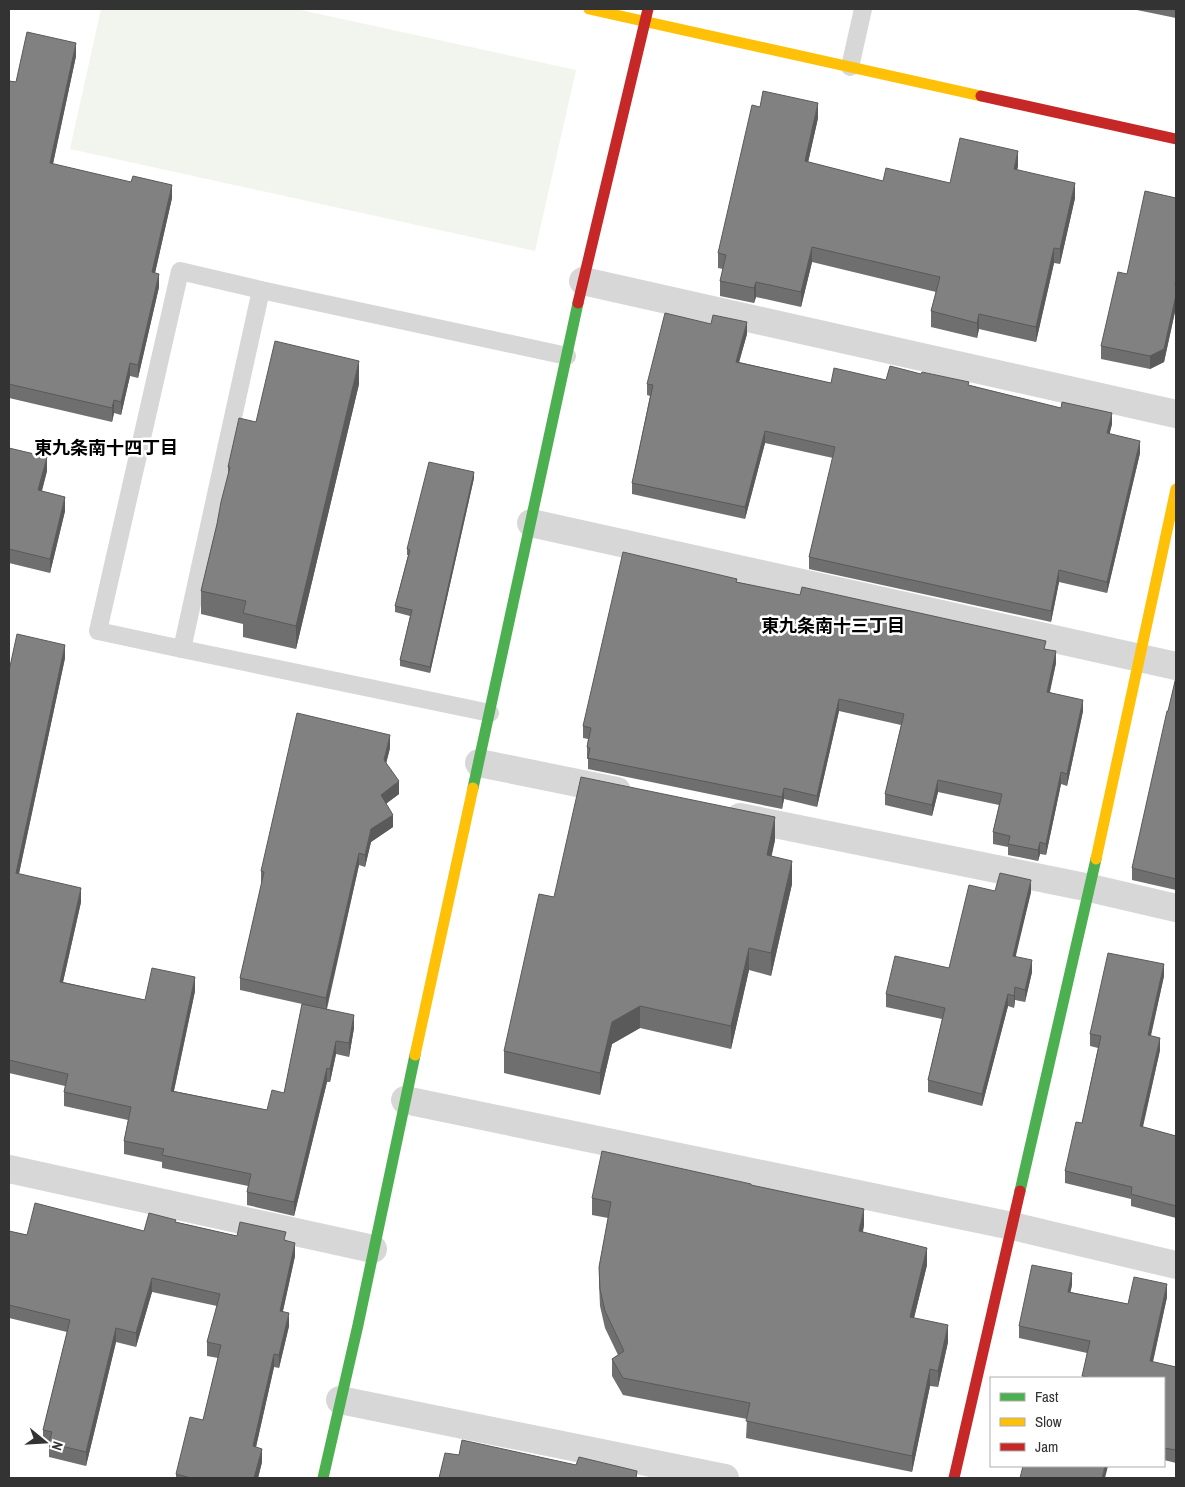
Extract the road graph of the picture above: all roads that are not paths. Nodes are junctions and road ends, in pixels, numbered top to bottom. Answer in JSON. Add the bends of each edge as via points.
{"nodes":[{"id":1,"x":589,"y":9,"type":"edge"},
{"id":2,"x":648,"y":9,"type":"edge"},
{"id":3,"x":863,"y":9,"type":"edge"},
{"id":4,"x":646,"y":21,"type":"junction"},
{"id":5,"x":850,"y":67,"type":"junction"},
{"id":6,"x":1176,"y":139,"type":"edge"},
{"id":7,"x":583,"y":282,"type":"junction"},
{"id":8,"x":261,"y":290,"type":"junction"},
{"id":9,"x":567,"y":356,"type":"junction"},
{"id":10,"x":1176,"y":414,"type":"edge"},
{"id":11,"x":1176,"y":489,"type":"edge"},
{"id":12,"x":531,"y":523,"type":"junction"},
{"id":13,"x":182,"y":649,"type":"junction"},
{"id":14,"x":1139,"y":658,"type":"junction"},
{"id":15,"x":1176,"y":666,"type":"edge"},
{"id":16,"x":490,"y":713,"type":"junction"},
{"id":17,"x":479,"y":763,"type":"junction"},
{"id":18,"x":644,"y":797,"type":"edge"},
{"id":19,"x":712,"y":811,"type":"edge"},
{"id":20,"x":1090,"y":888,"type":"junction"},
{"id":21,"x":1176,"y":908,"type":"edge"},
{"id":22,"x":405,"y":1100,"type":"junction"},
{"id":23,"x":9,"y":1169,"type":"edge"},
{"id":24,"x":1012,"y":1226,"type":"junction"},
{"id":25,"x":373,"y":1249,"type":"junction"},
{"id":26,"x":1176,"y":1265,"type":"edge"},
{"id":27,"x":340,"y":1400,"type":"junction"},
{"id":28,"x":323,"y":1478,"type":"edge"},
{"id":29,"x":725,"y":1478,"type":"edge"},
{"id":30,"x":954,"y":1478,"type":"edge"}],
"edges":[{"from":1,"to":4,"type":"street"},
{"from":2,"to":4,"type":"street"},
{"from":3,"to":5,"type":"lane"},
{"from":4,"to":5,"type":"street"},
{"from":4,"to":7,"type":"street"},
{"from":5,"to":6,"type":"street"},
{"from":7,"to":9,"type":"street"},
{"from":7,"to":10,"type":"street"},
{"from":8,"to":9,"type":"lane"},
{"from":8,"to":13,"type":"lane"},
{"from":8,"to":13,"type":"lane","via":[[180,271],[98,631]]},
{"from":9,"to":12,"type":"street"},
{"from":11,"to":14,"type":"street"},
{"from":12,"to":14,"type":"street"},
{"from":12,"to":16,"type":"street"},
{"from":13,"to":16,"type":"lane"},
{"from":14,"to":15,"type":"street"},
{"from":14,"to":20,"type":"street"},
{"from":16,"to":17,"type":"street"},
{"from":17,"to":18,"type":"street"},
{"from":17,"to":22,"type":"street"},
{"from":19,"to":20,"type":"street"},
{"from":20,"to":21,"type":"street"},
{"from":20,"to":24,"type":"street"},
{"from":22,"to":24,"type":"street"},
{"from":22,"to":25,"type":"street"},
{"from":23,"to":25,"type":"street"},
{"from":24,"to":26,"type":"street"},
{"from":24,"to":30,"type":"street"},
{"from":25,"to":27,"type":"street"},
{"from":27,"to":28,"type":"street"},
{"from":27,"to":29,"type":"street"}]}
